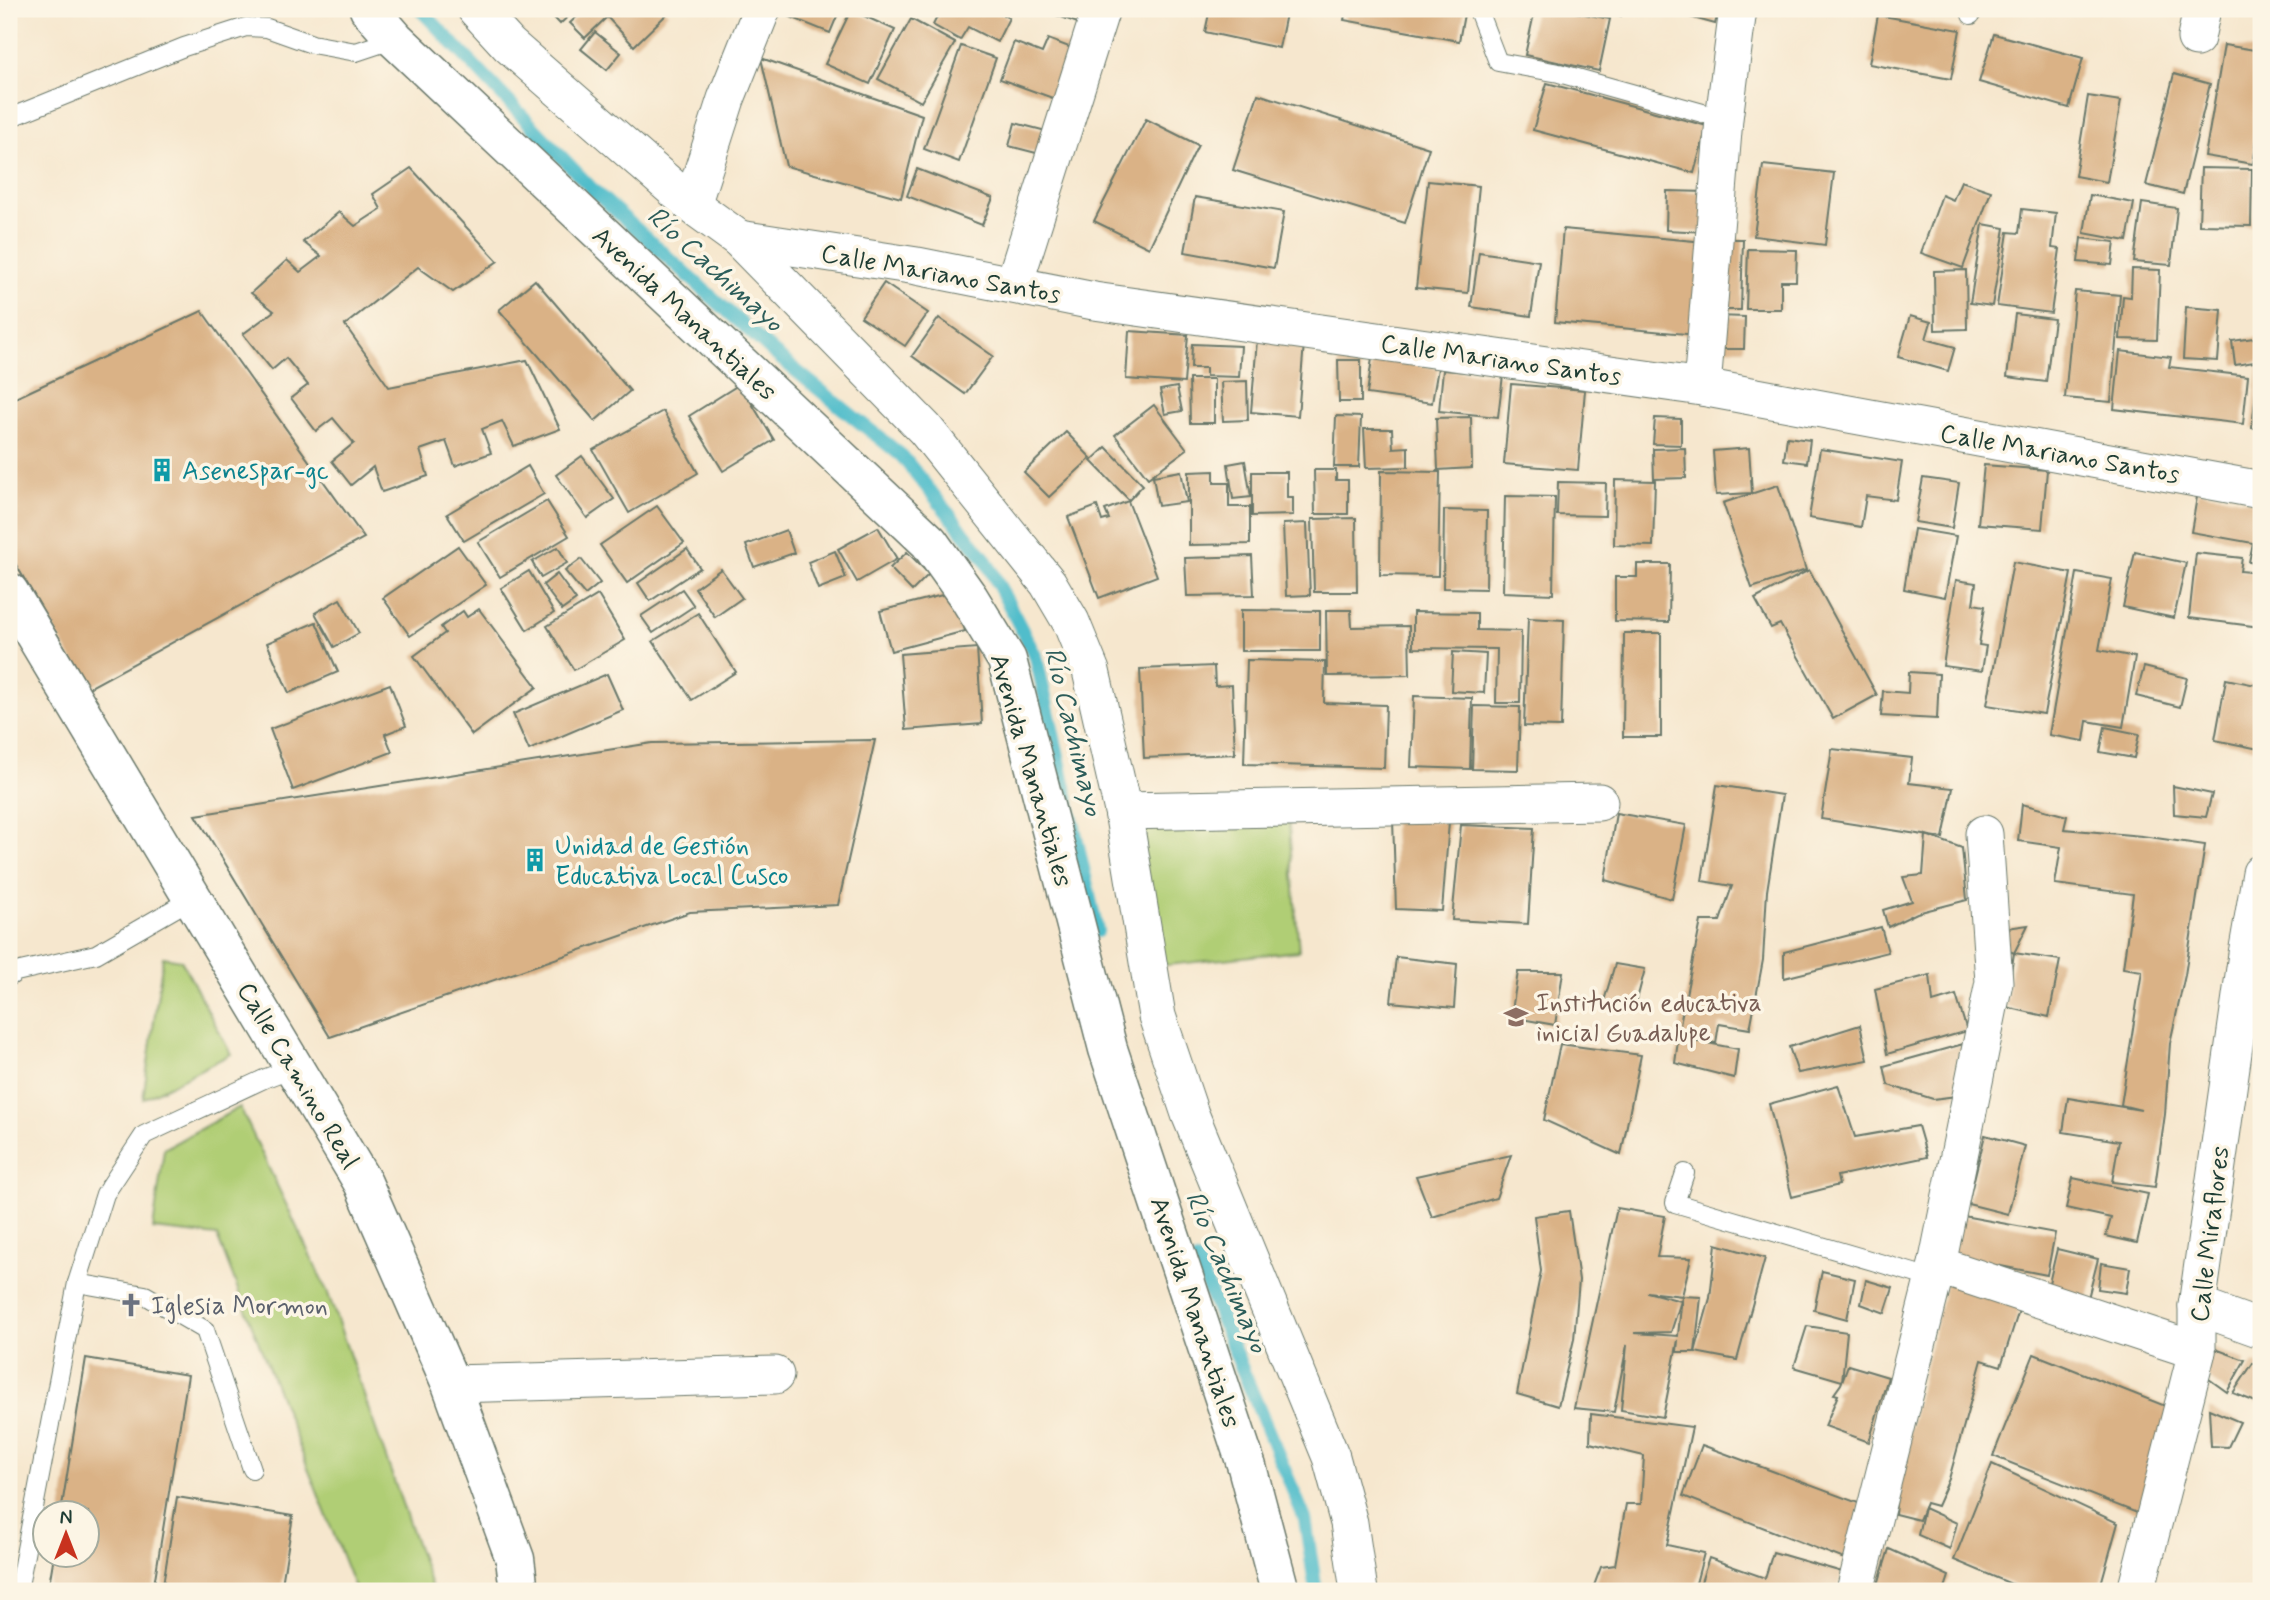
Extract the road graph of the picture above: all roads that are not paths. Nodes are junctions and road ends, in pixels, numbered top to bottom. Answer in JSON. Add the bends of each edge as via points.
{"nodes":[{"id":1,"x":369,"y":9,"type":"edge"},
{"id":2,"x":476,"y":9,"type":"edge"},
{"id":3,"x":762,"y":9,"type":"edge"},
{"id":4,"x":1101,"y":9,"type":"edge"},
{"id":5,"x":1479,"y":9,"type":"edge"},
{"id":6,"x":1738,"y":9,"type":"edge"},
{"id":7,"x":395,"y":39,"type":"junction"},
{"id":8,"x":9,"y":118,"type":"edge"},
{"id":9,"x":1724,"y":119,"type":"junction"},
{"id":10,"x":692,"y":205,"type":"junction"},
{"id":11,"x":739,"y":239,"type":"junction"},
{"id":12,"x":1014,"y":284,"type":"junction"},
{"id":13,"x":1703,"y":387,"type":"junction"},
{"id":14,"x":2261,"y":491,"type":"edge"},
{"id":15,"x":14,"y":613,"type":"edge"},
{"id":16,"x":1599,"y":802,"type":"dead end"},
{"id":17,"x":1123,"y":811,"type":"junction"},
{"id":18,"x":1984,"y":834,"type":"dead end"},
{"id":19,"x":2261,"y":873,"type":"edge"},
{"id":20,"x":193,"y":898,"type":"junction"},
{"id":21,"x":2254,"y":955,"type":"edge"},
{"id":22,"x":9,"y":977,"type":"edge"},
{"id":23,"x":295,"y":1067,"type":"junction"},
{"id":24,"x":1685,"y":1173,"type":"dead end"},
{"id":25,"x":1936,"y":1272,"type":"junction"},
{"id":26,"x":77,"y":1283,"type":"junction"},
{"id":27,"x":2197,"y":1306,"type":"junction"},
{"id":28,"x":2261,"y":1329,"type":"edge"},
{"id":29,"x":2197,"y":1352,"type":"junction"},
{"id":30,"x":775,"y":1375,"type":"dead end"},
{"id":31,"x":451,"y":1384,"type":"junction"},
{"id":32,"x":252,"y":1469,"type":"dead end"},
{"id":33,"x":18,"y":1591,"type":"edge"},
{"id":34,"x":519,"y":1591,"type":"edge"},
{"id":35,"x":1280,"y":1591,"type":"edge"},
{"id":36,"x":1359,"y":1591,"type":"edge"},
{"id":37,"x":1855,"y":1591,"type":"edge"},
{"id":38,"x":2136,"y":1591,"type":"edge"}],
"edges":[{"from":1,"to":7,"type":"main road","name":"Avenida Manantiales"},
{"from":2,"to":10,"type":"street","via":[[509,45]]},
{"from":3,"to":10,"type":"street","via":[[726,99]]},
{"from":4,"to":12,"type":"street"},
{"from":5,"to":9,"type":"lane","via":[[1498,62],[1559,72]]},
{"from":6,"to":9,"type":"street"},
{"from":7,"to":8,"type":"lane","via":[[356,52],[312,44],[267,28],[246,27],[184,47]]},
{"from":7,"to":35,"type":"main road","name":"Avenida Manantiales","via":[[929,542],[1007,660],[1108,1049],[1247,1467]]},
{"from":9,"to":13,"type":"street"},
{"from":10,"to":11,"type":"street"},
{"from":11,"to":12,"type":"street","name":"Calle Mariano Santos"},
{"from":11,"to":17,"type":"street","via":[[925,429],[1048,583],[1071,622],[1091,671]]},
{"from":12,"to":13,"type":"street","name":"Calle Mariano Santos","via":[[1094,301]]},
{"from":13,"to":14,"type":"street","name":"Calle Mariano Santos"},
{"from":15,"to":20,"type":"main road","name":"Calle Camino Real"},
{"from":16,"to":17,"type":"street"},
{"from":17,"to":36,"type":"street","via":[[1157,1016],[1189,1114],[1331,1457],[1349,1523]]},
{"from":18,"to":25,"type":"street","via":[[1994,982]]},
{"from":19,"to":21,"type":"street","name":"Calle Miraflores"},
{"from":20,"to":22,"type":"lane","via":[[96,954]]},
{"from":20,"to":23,"type":"main road","name":"Calle Camino Real"},
{"from":21,"to":27,"type":"street","name":"Calle Miraflores"},
{"from":23,"to":26,"type":"lane","via":[[144,1135],[105,1194]]},
{"from":23,"to":31,"type":"main road","name":"Calle Camino Real","via":[[363,1183]]},
{"from":24,"to":25,"type":"lane","via":[[1675,1203]]},
{"from":25,"to":29,"type":"street"},
{"from":25,"to":37,"type":"street"},
{"from":26,"to":32,"type":"lane","via":[[145,1295],[205,1331]]},
{"from":26,"to":33,"type":"lane"},
{"from":27,"to":28,"type":"street"},
{"from":27,"to":29,"type":"street","name":"Calle Miraflores"},
{"from":29,"to":38,"type":"street","name":"Calle Miraflores"},
{"from":30,"to":31,"type":"street"},
{"from":31,"to":34,"type":"main road","name":"Calle Camino Real","via":[[515,1559]]}]}
